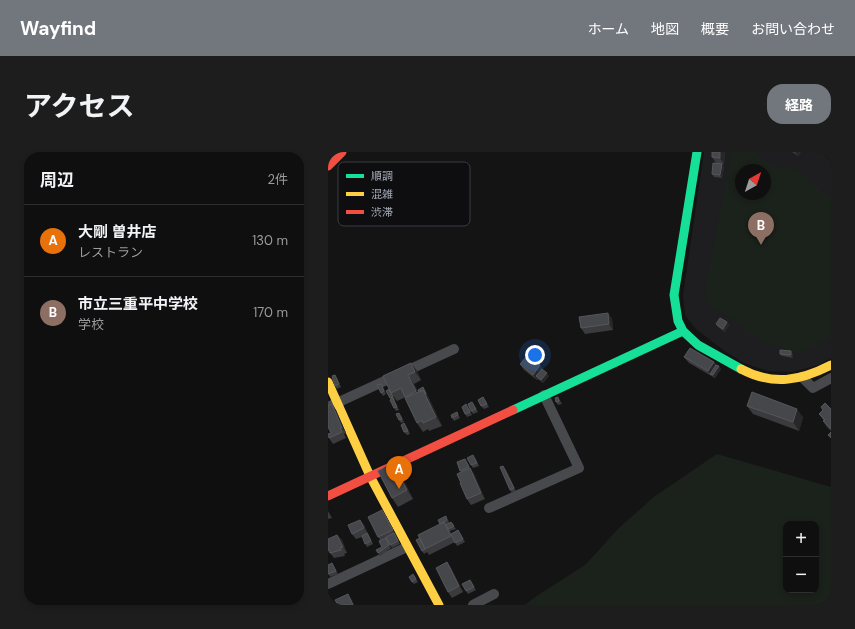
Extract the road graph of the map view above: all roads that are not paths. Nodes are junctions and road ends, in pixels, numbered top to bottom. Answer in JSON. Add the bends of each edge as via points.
{"nodes":[{"id":1,"x":342,"y":152,"type":"edge"},
{"id":2,"x":697,"y":152,"type":"edge"},
{"id":3,"x":328,"y":166,"type":"edge"},
{"id":4,"x":683,"y":331,"type":"junction"},
{"id":5,"x":454,"y":349,"type":"dead end"},
{"id":6,"x":831,"y":365,"type":"edge"},
{"id":7,"x":802,"y":377,"type":"junction"},
{"id":8,"x":831,"y":378,"type":"edge"},
{"id":9,"x":328,"y":382,"type":"edge"},
{"id":10,"x":544,"y":395,"type":"junction"},
{"id":11,"x":338,"y":403,"type":"junction"},
{"id":12,"x":328,"y":407,"type":"edge"},
{"id":13,"x":370,"y":476,"type":"junction"},
{"id":14,"x":328,"y":496,"type":"edge"},
{"id":15,"x":490,"y":508,"type":"dead end"},
{"id":16,"x":407,"y":547,"type":"junction"},
{"id":17,"x":328,"y":584,"type":"edge"},
{"id":18,"x":494,"y":594,"type":"dead end"},
{"id":19,"x":439,"y":605,"type":"edge"},
{"id":20,"x":473,"y":605,"type":"edge"}],
"edges":[{"from":1,"to":3,"type":"main road"},
{"from":2,"to":4,"type":"main road","via":[[674,295],[678,322]]},
{"from":4,"to":7,"type":"main road","via":[[698,344],[756,377],[776,380]]},
{"from":4,"to":10,"type":"main road"},
{"from":5,"to":11,"type":"street"},
{"from":6,"to":7,"type":"main road"},
{"from":7,"to":8,"type":"street","via":[[813,388]]},
{"from":9,"to":11,"type":"main road"},
{"from":10,"to":13,"type":"main road"},
{"from":10,"to":15,"type":"street","via":[[579,468]]},
{"from":11,"to":12,"type":"street"},
{"from":11,"to":13,"type":"main road"},
{"from":13,"to":14,"type":"main road"},
{"from":13,"to":16,"type":"main road"},
{"from":16,"to":17,"type":"street"},
{"from":16,"to":19,"type":"main road"},
{"from":18,"to":20,"type":"street"}]}
